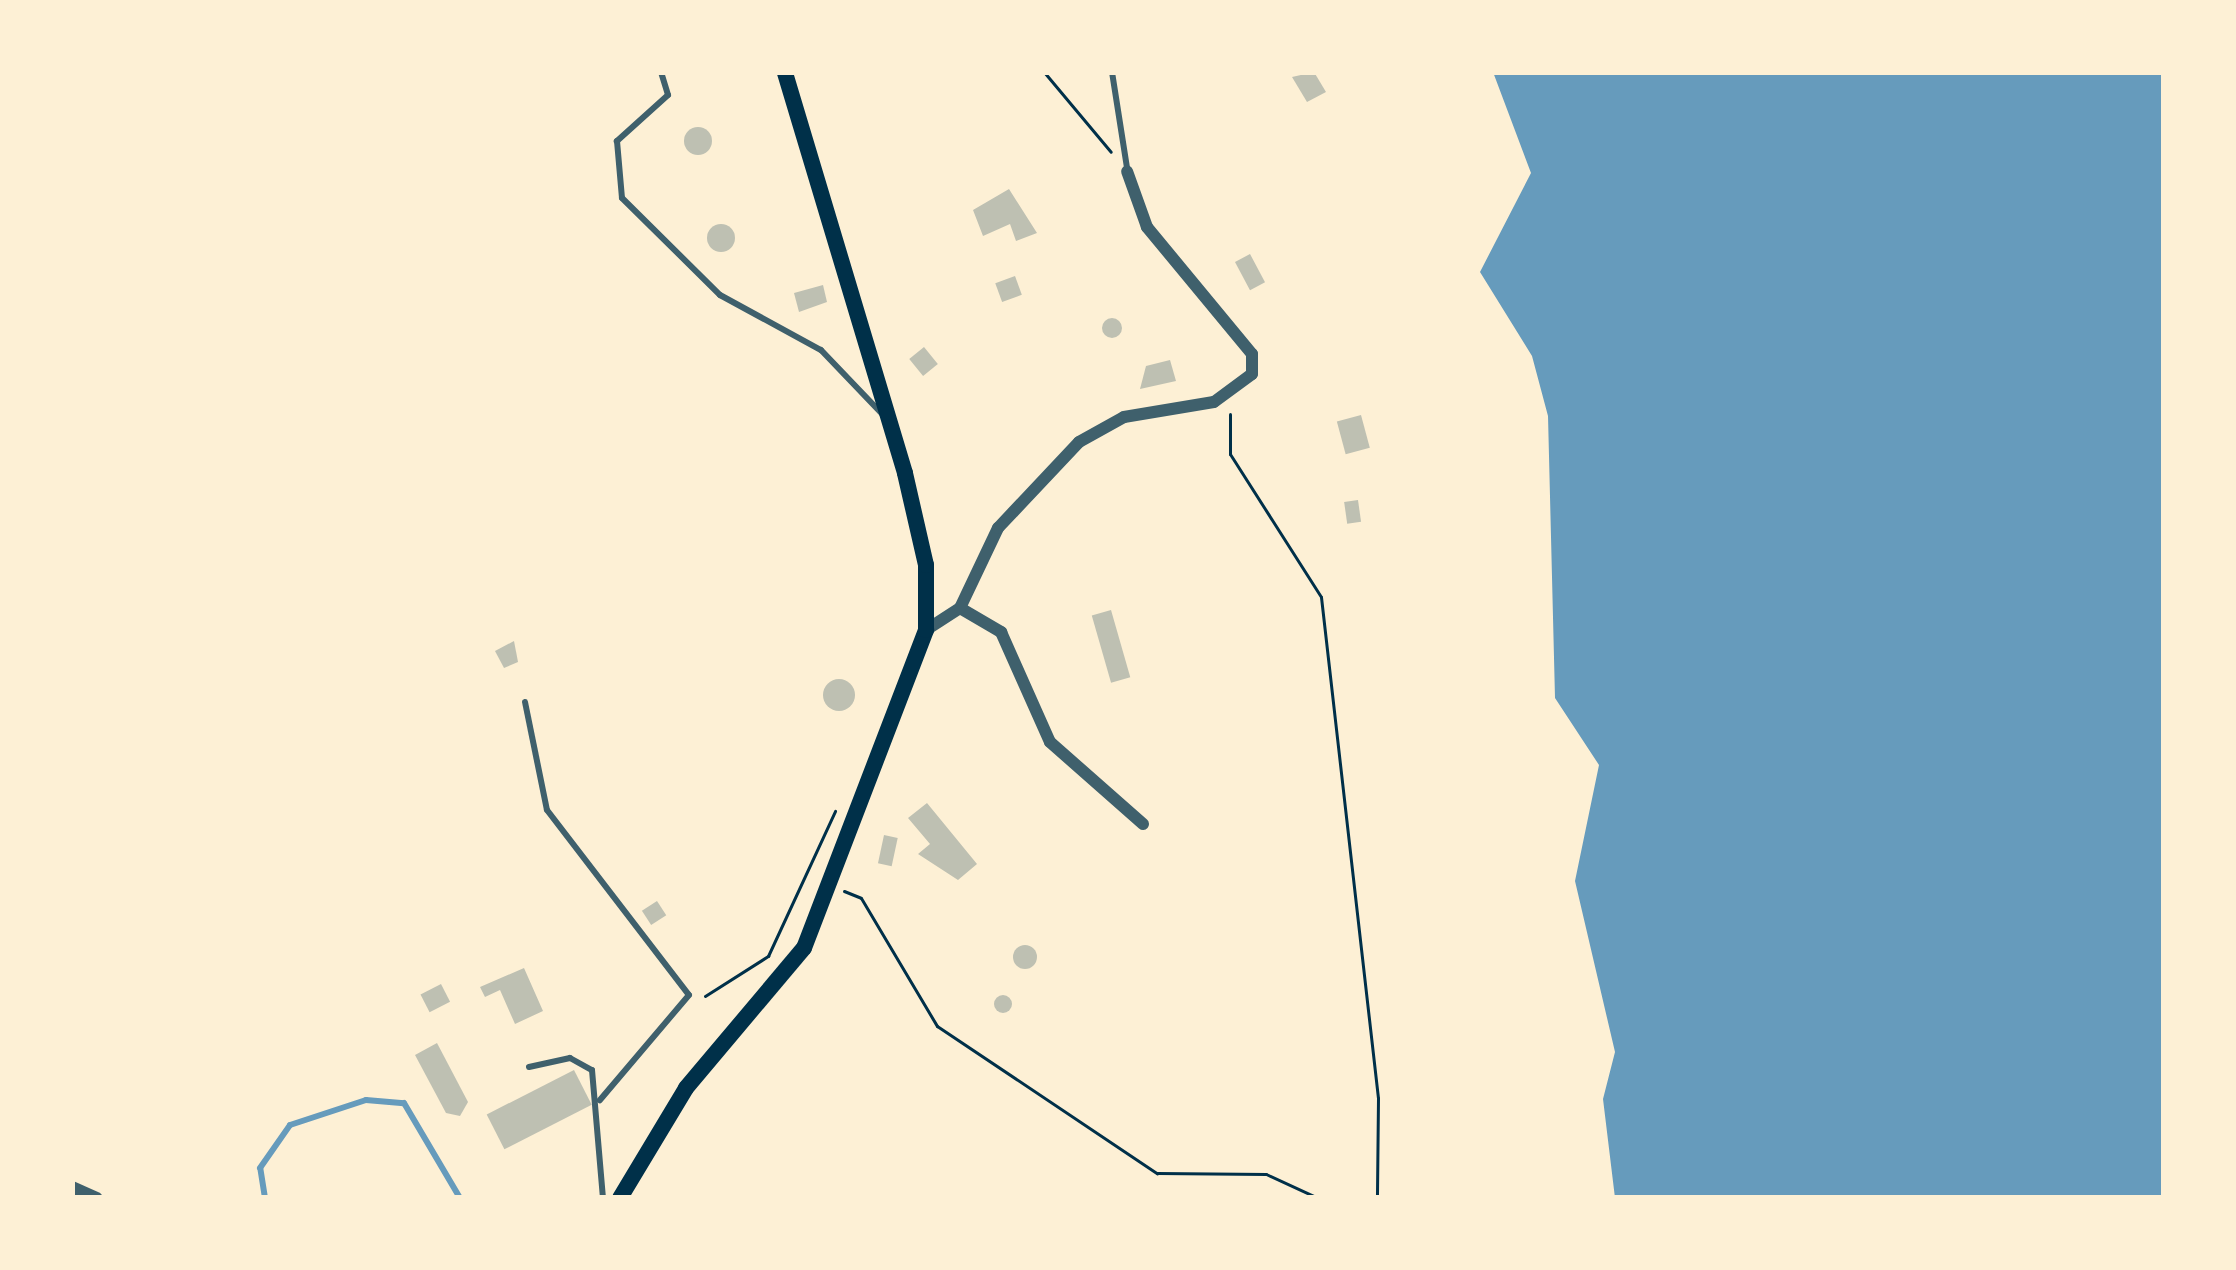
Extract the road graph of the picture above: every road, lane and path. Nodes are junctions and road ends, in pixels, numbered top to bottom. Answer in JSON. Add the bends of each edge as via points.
{"nodes":[{"id":1,"x":661,"y":72,"type":"edge"},
{"id":2,"x":784,"y":72,"type":"edge"},
{"id":3,"x":1044,"y":72,"type":"edge"},
{"id":4,"x":1112,"y":72,"type":"edge"},
{"id":5,"x":1127,"y":171,"type":"junction"},
{"id":6,"x":1230,"y":394,"type":"junction"},
{"id":7,"x":887,"y":416,"type":"junction"},
{"id":8,"x":960,"y":608,"type":"junction"},
{"id":9,"x":926,"y":630,"type":"junction"},
{"id":10,"x":525,"y":702,"type":"dead end"},
{"id":11,"x":841,"y":797,"type":"dead end"},
{"id":12,"x":1143,"y":824,"type":"dead end"},
{"id":13,"x":831,"y":886,"type":"junction"},
{"id":14,"x":689,"y":995,"type":"junction"},
{"id":15,"x":530,"y":1067,"type":"dead end"},
{"id":16,"x":600,"y":1100,"type":"junction"},
{"id":17,"x":72,"y":1186,"type":"edge"},
{"id":18,"x":97,"y":1198,"type":"edge"},
{"id":19,"x":603,"y":1198,"type":"edge"},
{"id":20,"x":620,"y":1198,"type":"edge"},
{"id":21,"x":1318,"y":1198,"type":"edge"},
{"id":22,"x":1377,"y":1198,"type":"edge"}],
"edges":[{"from":1,"to":7,"type":"lane","via":[[668,95],[617,141],[622,198],[720,295],[821,350],[859,400]]},
{"from":2,"to":7,"type":"main road"},
{"from":3,"to":5,"type":"path"},
{"from":4,"to":5,"type":"lane"},
{"from":5,"to":6,"type":"street","via":[[1165,254],[1255,360]]},
{"from":6,"to":8,"type":"street","via":[[1124,417],[1072,448],[998,528]]},
{"from":6,"to":22,"type":"path","via":[[1230,454],[1321,598],[1378,1098]]},
{"from":7,"to":9,"type":"main road","via":[[926,565]]},
{"from":8,"to":9,"type":"street"},
{"from":8,"to":12,"type":"street","via":[[1001,632],[1050,742]]},
{"from":9,"to":13,"type":"main road"},
{"from":10,"to":14,"type":"lane","via":[[547,810]]},
{"from":11,"to":14,"type":"path","via":[[768,956],[715,993]]},
{"from":13,"to":20,"type":"main road","via":[[792,966],[676,1102]]},
{"from":13,"to":21,"type":"path","via":[[861,898],[937,1026],[1157,1173],[1266,1174]]},
{"from":14,"to":16,"type":"lane"},
{"from":15,"to":16,"type":"lane","via":[[579,1060]]},
{"from":16,"to":19,"type":"lane","via":[[593,1163]]},
{"from":17,"to":18,"type":"street"}]}
